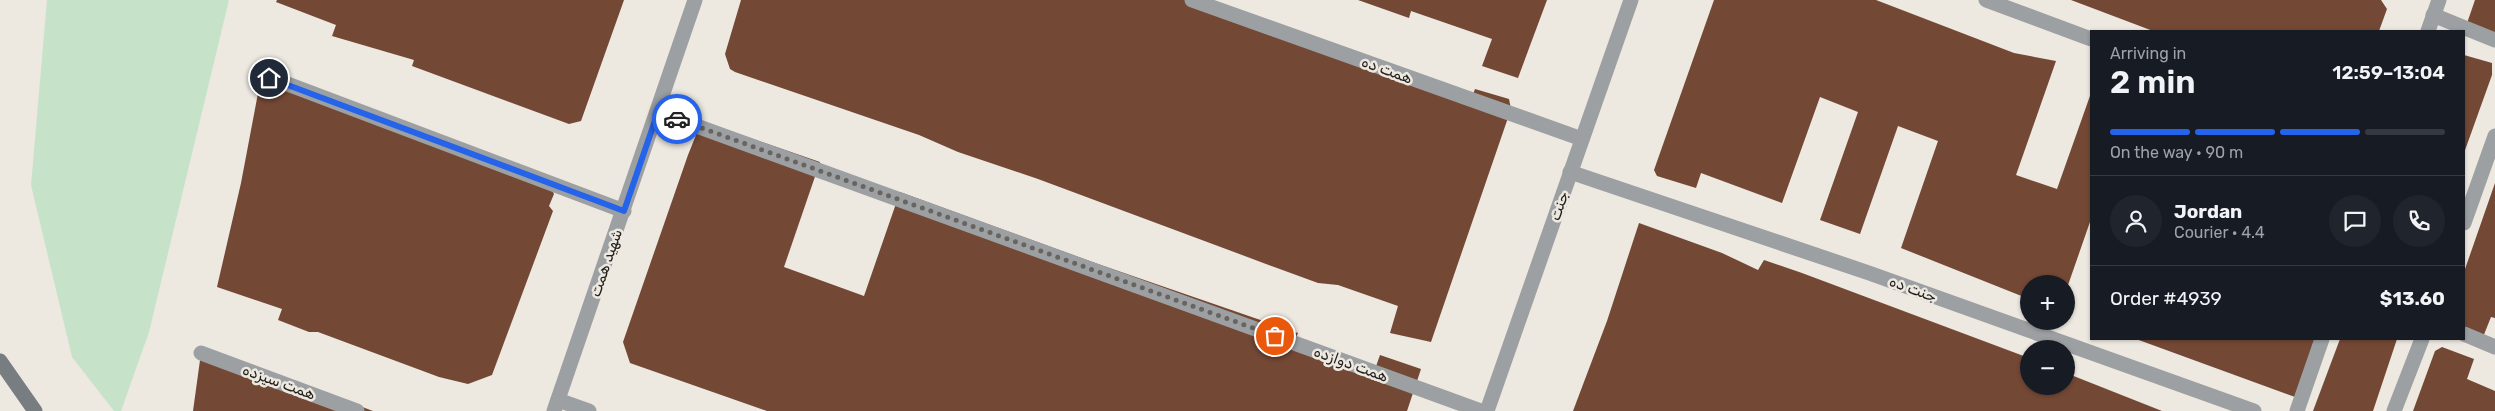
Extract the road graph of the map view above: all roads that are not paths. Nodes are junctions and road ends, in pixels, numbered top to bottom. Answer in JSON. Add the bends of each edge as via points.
{"nodes":[{"id":1,"x":695,"y":0,"type":"edge"},
{"id":2,"x":1192,"y":0,"type":"edge"},
{"id":3,"x":1631,"y":0,"type":"edge"},
{"id":4,"x":1986,"y":0,"type":"edge"},
{"id":5,"x":2439,"y":0,"type":"edge"},
{"id":6,"x":2433,"y":16,"type":"junction"},
{"id":7,"x":2428,"y":30,"type":"edge"},
{"id":8,"x":2090,"y":38,"type":"edge"},
{"id":9,"x":2495,"y":40,"type":"edge"},
{"id":10,"x":269,"y":78,"type":"dead end"},
{"id":11,"x":658,"y":112,"type":"junction"},
{"id":12,"x":2495,"y":136,"type":"edge"},
{"id":13,"x":1582,"y":140,"type":"junction"},
{"id":14,"x":1570,"y":172,"type":"junction"},
{"id":15,"x":624,"y":211,"type":"junction"},
{"id":16,"x":2465,"y":220,"type":"edge"},
{"id":17,"x":2465,"y":334,"type":"edge"},
{"id":18,"x":2322,"y":340,"type":"edge"},
{"id":19,"x":2422,"y":340,"type":"edge"},
{"id":20,"x":2495,"y":347,"type":"edge"},
{"id":21,"x":201,"y":353,"type":"dead end"},
{"id":22,"x":0,"y":360,"type":"edge"},
{"id":23,"x":556,"y":406,"type":"edge"},
{"id":24,"x":35,"y":411,"type":"edge"},
{"id":25,"x":357,"y":411,"type":"edge"},
{"id":26,"x":589,"y":411,"type":"edge"},
{"id":27,"x":1481,"y":411,"type":"edge"},
{"id":28,"x":1486,"y":411,"type":"edge"},
{"id":29,"x":2254,"y":411,"type":"edge"},
{"id":30,"x":2297,"y":411,"type":"edge"},
{"id":31,"x":2394,"y":411,"type":"edge"}],
"edges":[{"from":1,"to":11,"type":"street","name":"شهید همت"},
{"from":2,"to":13,"type":"street","name":"همت ده"},
{"from":3,"to":13,"type":"street","name":"جنت"},
{"from":4,"to":8,"type":"street"},
{"from":5,"to":6,"type":"street"},
{"from":6,"to":7,"type":"street"},
{"from":6,"to":9,"type":"street"},
{"from":10,"to":15,"type":"street"},
{"from":11,"to":15,"type":"street","name":"شهید همت"},
{"from":11,"to":27,"type":"street","name":"همت دوازده"},
{"from":12,"to":16,"type":"street"},
{"from":13,"to":14,"type":"street","name":"جنت"},
{"from":14,"to":28,"type":"street","name":"جنت"},
{"from":14,"to":29,"type":"street","name":"جنت ده","via":[[1869,273]]},
{"from":15,"to":23,"type":"street","name":"شهید همت"},
{"from":17,"to":20,"type":"street"},
{"from":18,"to":30,"type":"street"},
{"from":19,"to":31,"type":"street"},
{"from":21,"to":25,"type":"street","name":"همت سیزده"},
{"from":22,"to":24,"type":"street"},
{"from":23,"to":26,"type":"street"}]}
